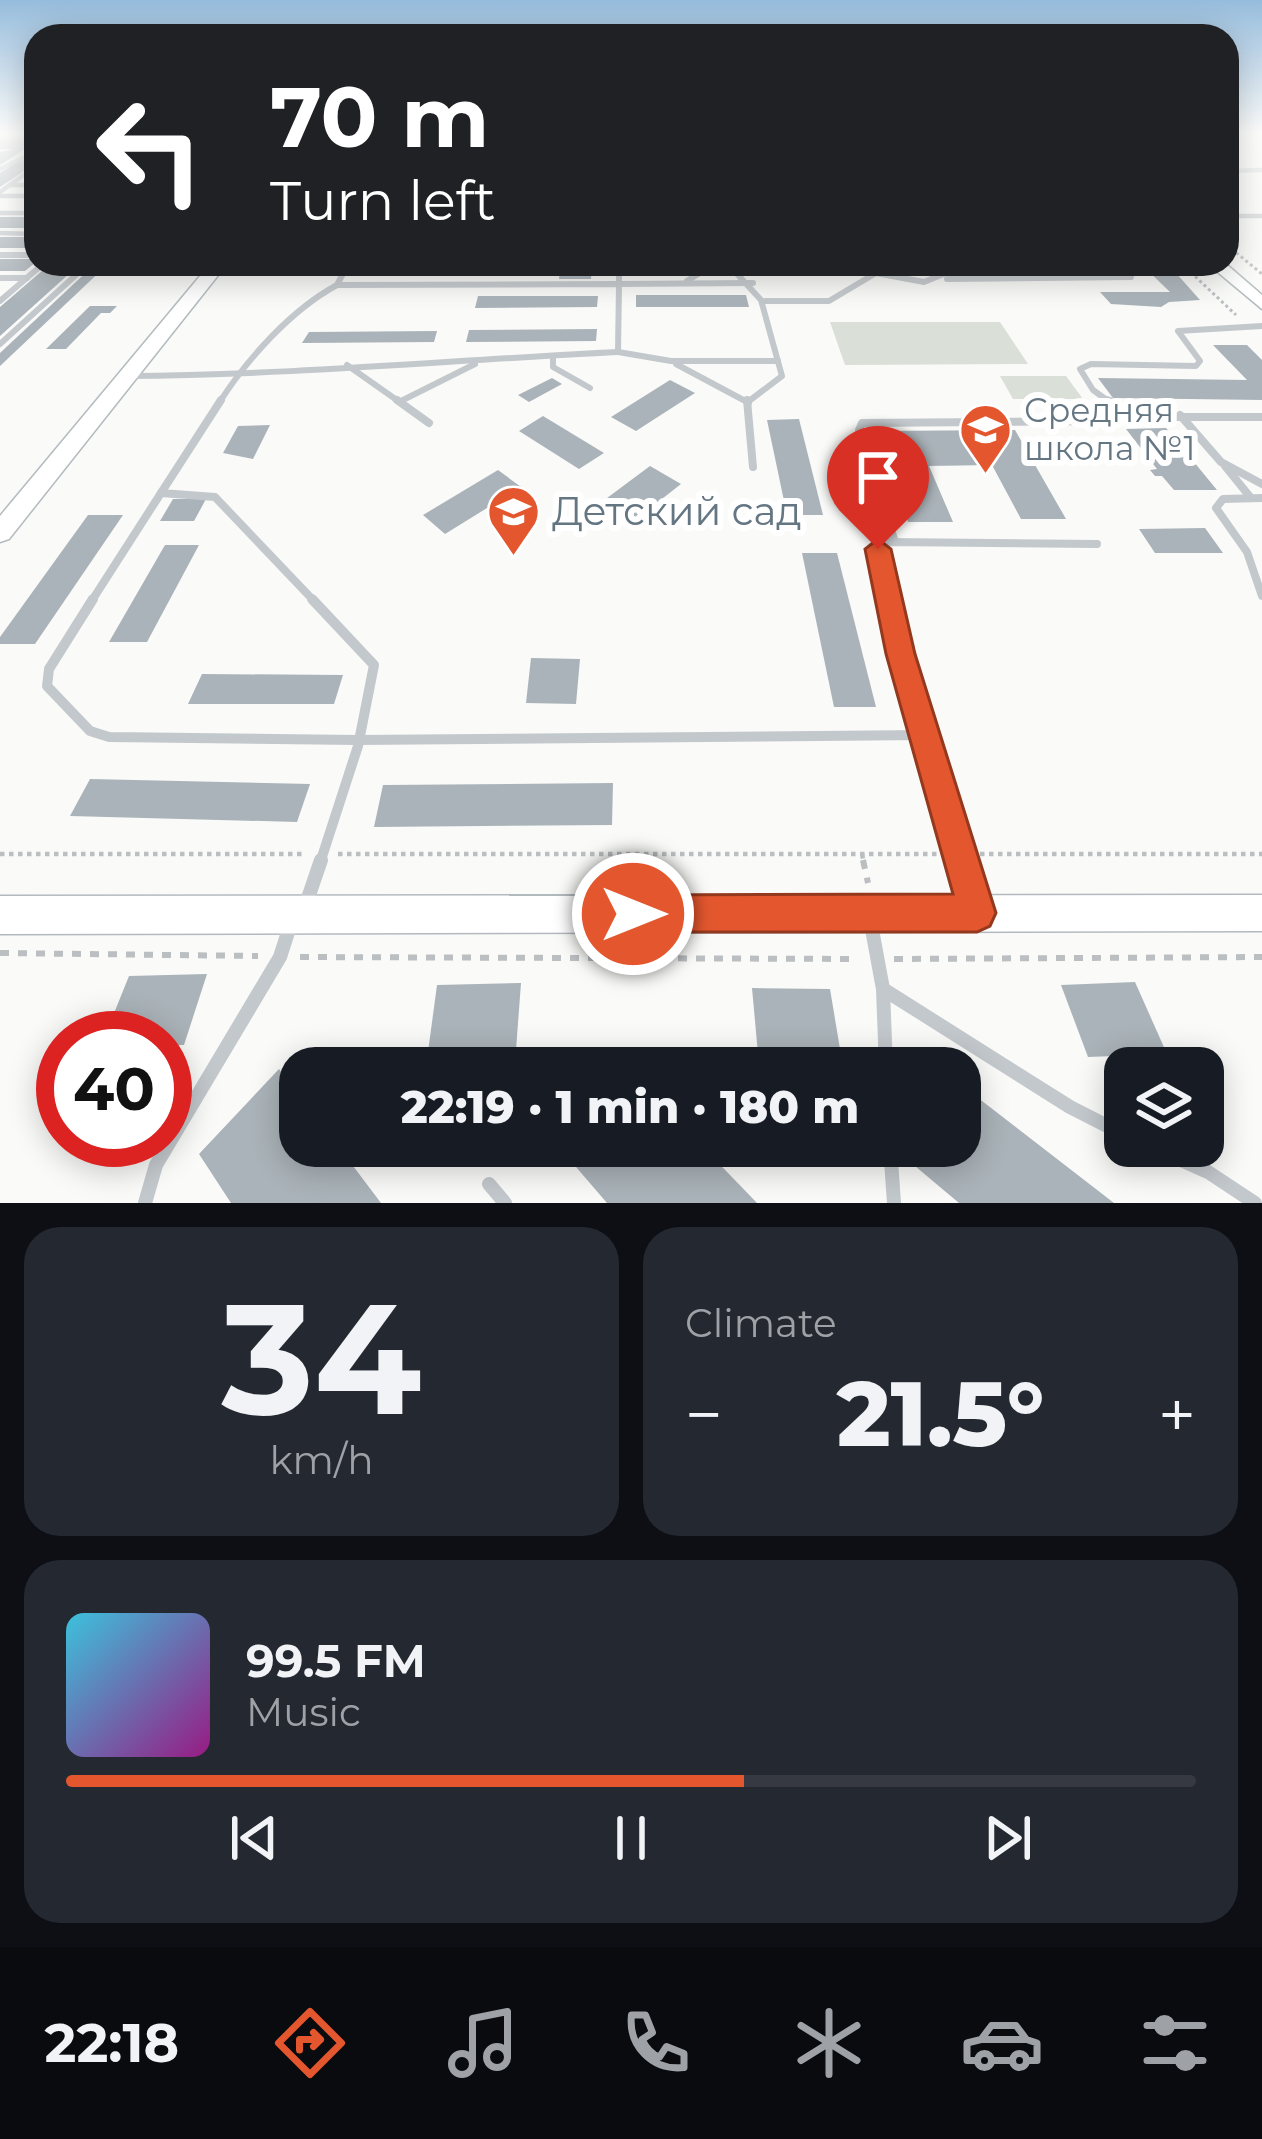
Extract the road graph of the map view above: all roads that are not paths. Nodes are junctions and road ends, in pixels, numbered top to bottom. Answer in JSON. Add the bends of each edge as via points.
{"nodes":[{"id":1,"x":29,"y":276,"type":"edge"},
{"id":2,"x":75,"y":276,"type":"edge"},
{"id":3,"x":209,"y":276,"type":"edge"},
{"id":4,"x":342,"y":276,"type":"edge"},
{"id":5,"x":620,"y":276,"type":"edge"},
{"id":6,"x":695,"y":276,"type":"edge"},
{"id":7,"x":743,"y":276,"type":"edge"},
{"id":8,"x":871,"y":276,"type":"edge"},
{"id":9,"x":886,"y":276,"type":"edge"},
{"id":10,"x":950,"y":276,"type":"edge"},
{"id":11,"x":1030,"y":276,"type":"edge"},
{"id":12,"x":1130,"y":276,"type":"edge"},
{"id":13,"x":1230,"y":276,"type":"edge"},
{"id":14,"x":0,"y":278,"type":"edge"},
{"id":15,"x":27,"y":278,"type":"junction"},
{"id":16,"x":946,"y":279,"type":"junction"},
{"id":17,"x":1039,"y":279,"type":"junction"},
{"id":18,"x":620,"y":284,"type":"junction"},
{"id":19,"x":682,"y":284,"type":"junction"},
{"id":20,"x":753,"y":284,"type":"junction"},
{"id":21,"x":337,"y":285,"type":"junction"},
{"id":22,"x":0,"y":301,"type":"edge"},
{"id":23,"x":765,"y":302,"type":"junction"},
{"id":24,"x":1262,"y":304,"type":"edge"},
{"id":25,"x":1262,"y":326,"type":"edge"},
{"id":26,"x":0,"y":344,"type":"edge"},
{"id":27,"x":618,"y":352,"type":"junction"},
{"id":28,"x":554,"y":356,"type":"junction"},
{"id":29,"x":482,"y":360,"type":"junction"},
{"id":30,"x":671,"y":361,"type":"junction"},
{"id":31,"x":778,"y":361,"type":"junction"},
{"id":32,"x":347,"y":365,"type":"junction"},
{"id":33,"x":238,"y":375,"type":"junction"},
{"id":34,"x":127,"y":376,"type":"junction"},
{"id":35,"x":590,"y":388,"type":"dead end"},
{"id":36,"x":749,"y":401,"type":"junction"},
{"id":37,"x":399,"y":402,"type":"junction"},
{"id":38,"x":1120,"y":410,"type":"junction"},
{"id":39,"x":1180,"y":415,"type":"junction"},
{"id":40,"x":1262,"y":417,"type":"edge"},
{"id":41,"x":429,"y":423,"type":"dead end"},
{"id":42,"x":1221,"y":462,"type":"junction"},
{"id":43,"x":754,"y":467,"type":"dead end"},
{"id":44,"x":1262,"y":484,"type":"edge"},
{"id":45,"x":161,"y":493,"type":"junction"},
{"id":46,"x":1257,"y":498,"type":"edge"},
{"id":47,"x":0,"y":533,"type":"edge"},
{"id":48,"x":895,"y":542,"type":"junction"},
{"id":49,"x":1096,"y":544,"type":"dead end"},
{"id":50,"x":1262,"y":596,"type":"edge"},
{"id":51,"x":926,"y":735,"type":"junction"},
{"id":52,"x":358,"y":740,"type":"junction"},
{"id":53,"x":869,"y":913,"type":"junction"},
{"id":54,"x":977,"y":913,"type":"junction"},
{"id":55,"x":1262,"y":913,"type":"edge"},
{"id":56,"x":0,"y":915,"type":"edge"},
{"id":57,"x":298,"y":915,"type":"junction"},
{"id":58,"x":883,"y":988,"type":"junction"},
{"id":59,"x":885,"y":1047,"type":"edge"},
{"id":60,"x":1104,"y":1124,"type":"edge"},
{"id":61,"x":891,"y":1167,"type":"edge"},
{"id":62,"x":1197,"y":1167,"type":"edge"},
{"id":63,"x":489,"y":1184,"type":"dead end"},
{"id":64,"x":146,"y":1203,"type":"edge"},
{"id":65,"x":506,"y":1203,"type":"edge"},
{"id":66,"x":894,"y":1203,"type":"edge"},
{"id":67,"x":1255,"y":1203,"type":"edge"}],
"edges":[{"from":1,"to":15,"type":"lane"},
{"from":2,"to":26,"type":"lane"},
{"from":3,"to":34,"type":"street"},
{"from":4,"to":21,"type":"lane"},
{"from":5,"to":18,"type":"lane"},
{"from":6,"to":19,"type":"lane"},
{"from":7,"to":20,"type":"lane"},
{"from":8,"to":23,"type":"lane","via":[[829,301]]},
{"from":9,"to":16,"type":"lane"},
{"from":10,"to":16,"type":"lane"},
{"from":11,"to":17,"type":"lane"},
{"from":12,"to":17,"type":"lane"},
{"from":13,"to":24,"type":"street"},
{"from":14,"to":15,"type":"lane"},
{"from":15,"to":22,"type":"lane"},
{"from":16,"to":17,"type":"lane"},
{"from":18,"to":19,"type":"lane"},
{"from":18,"to":21,"type":"lane"},
{"from":18,"to":27,"type":"lane"},
{"from":19,"to":20,"type":"lane"},
{"from":20,"to":23,"type":"lane"},
{"from":21,"to":33,"type":"lane"},
{"from":23,"to":31,"type":"lane"},
{"from":25,"to":38,"type":"lane","via":[[1178,331],[1196,366],[1080,369],[1096,396]]},
{"from":27,"to":28,"type":"lane"},
{"from":27,"to":30,"type":"lane"},
{"from":28,"to":29,"type":"lane"},
{"from":28,"to":35,"type":"lane","via":[[553,367]]},
{"from":29,"to":32,"type":"lane"},
{"from":29,"to":37,"type":"lane"},
{"from":30,"to":31,"type":"lane"},
{"from":30,"to":36,"type":"lane"},
{"from":31,"to":36,"type":"lane","via":[[779,382]]},
{"from":32,"to":33,"type":"lane"},
{"from":32,"to":37,"type":"lane"},
{"from":33,"to":34,"type":"lane"},
{"from":33,"to":45,"type":"lane"},
{"from":34,"to":47,"type":"street"},
{"from":36,"to":43,"type":"lane"},
{"from":37,"to":41,"type":"lane"},
{"from":38,"to":39,"type":"lane"},
{"from":38,"to":48,"type":"lane","via":[[1108,421],[862,422]]},
{"from":39,"to":40,"type":"lane"},
{"from":39,"to":42,"type":"lane"},
{"from":42,"to":44,"type":"lane"},
{"from":42,"to":46,"type":"lane"},
{"from":45,"to":52,"type":"lane","via":[[215,497],[374,665]]},
{"from":45,"to":52,"type":"lane","via":[[49,669],[47,686],[90,731],[109,737]]},
{"from":46,"to":50,"type":"lane","via":[[1223,499],[1216,508],[1246,552]]},
{"from":48,"to":49,"type":"lane"},
{"from":48,"to":51,"type":"lane","via":[[877,555]]},
{"from":51,"to":52,"type":"lane"},
{"from":51,"to":54,"type":"lane"},
{"from":52,"to":57,"type":"lane"},
{"from":53,"to":54,"type":"street"},
{"from":53,"to":57,"type":"street"},
{"from":53,"to":58,"type":"lane"},
{"from":54,"to":55,"type":"street"},
{"from":56,"to":57,"type":"street"},
{"from":57,"to":64,"type":"lane","via":[[156,1166]]},
{"from":58,"to":59,"type":"lane"},
{"from":58,"to":60,"type":"lane"},
{"from":61,"to":66,"type":"lane"},
{"from":62,"to":67,"type":"lane"},
{"from":63,"to":65,"type":"lane"}]}
